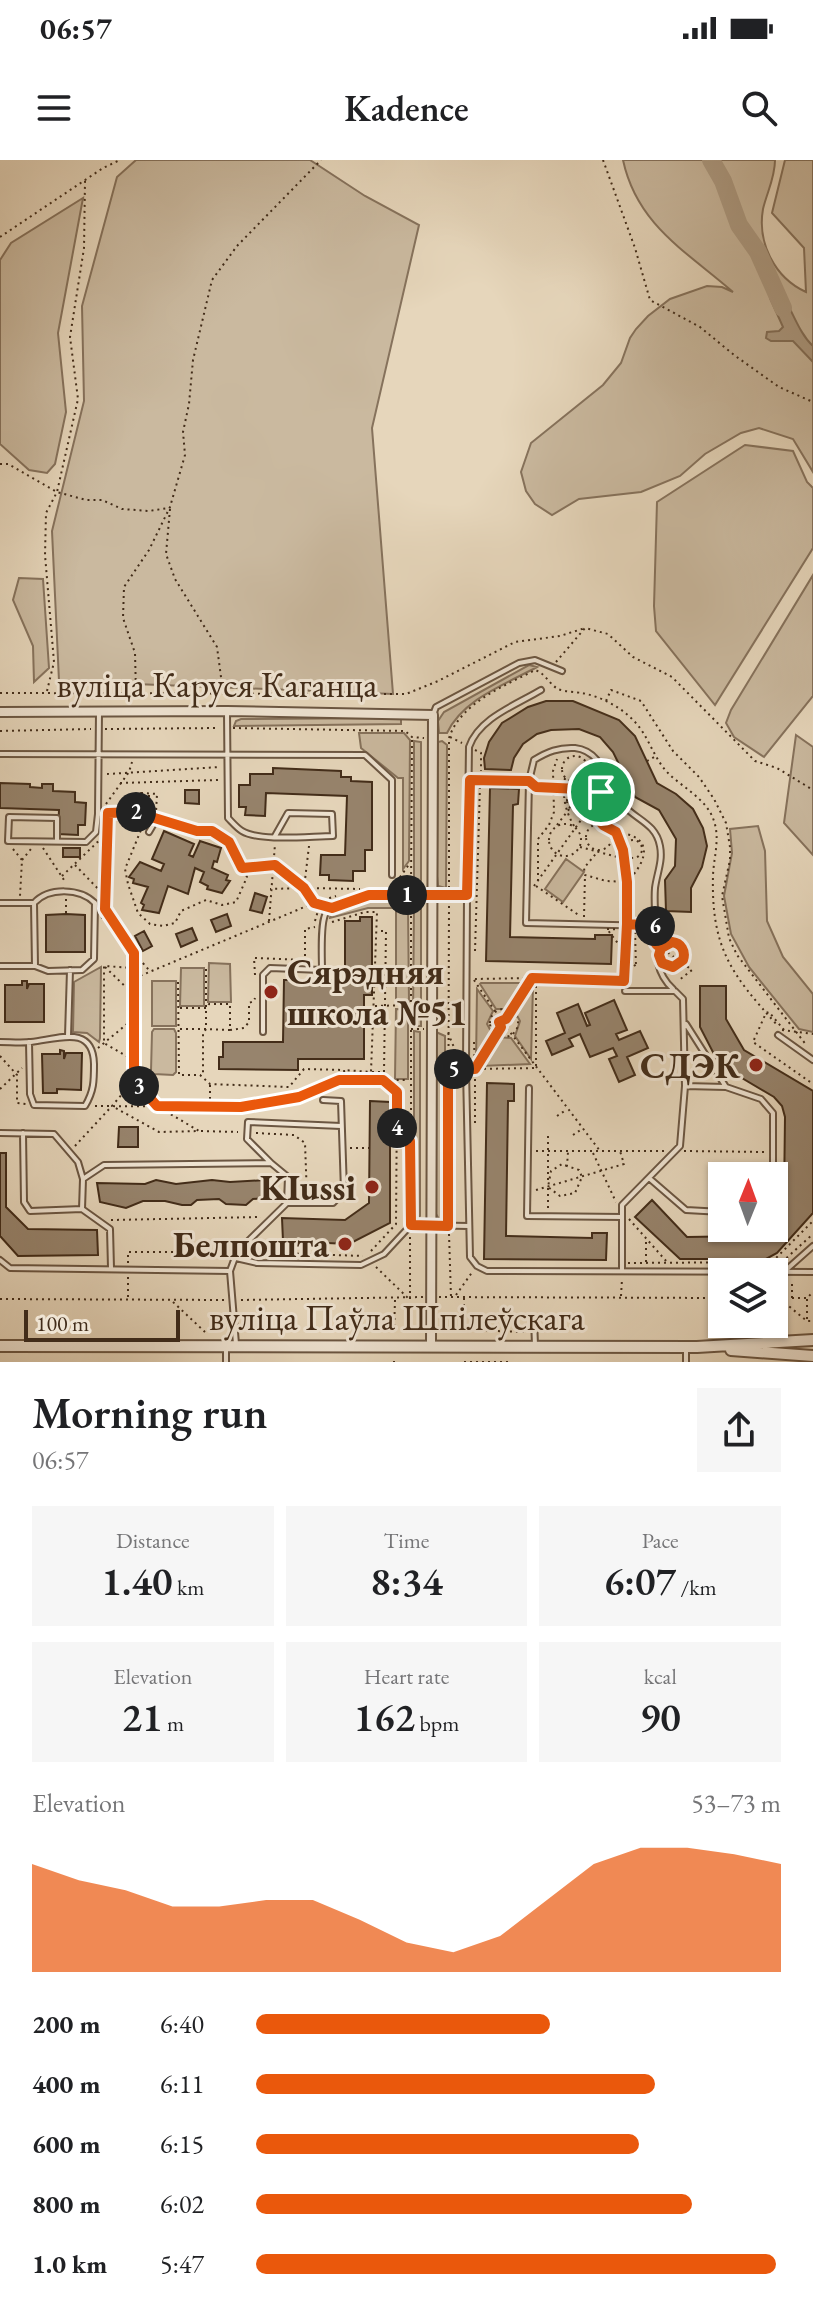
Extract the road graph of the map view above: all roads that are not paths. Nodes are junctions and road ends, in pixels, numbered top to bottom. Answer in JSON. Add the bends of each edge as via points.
{"nodes":[{"id":1,"x":562,"y":671,"type":"dead end"},
{"id":2,"x":541,"y":690,"type":"dead end"},
{"id":3,"x":227,"y":711,"type":"junction"},
{"id":4,"x":0,"y":712,"type":"edge"},
{"id":5,"x":99,"y":712,"type":"junction"},
{"id":6,"x":433,"y":715,"type":"junction"},
{"id":7,"x":0,"y":754,"type":"edge"},
{"id":8,"x":98,"y":755,"type":"junction"},
{"id":9,"x":228,"y":755,"type":"junction"},
{"id":10,"x":470,"y":780,"type":"junction"},
{"id":11,"x":529,"y":781,"type":"junction"},
{"id":12,"x":98,"y":811,"type":"junction"},
{"id":13,"x":149,"y":832,"type":"dead end"},
{"id":14,"x":275,"y":836,"type":"junction"},
{"id":15,"x":57,"y":841,"type":"junction"},
{"id":16,"x":392,"y":875,"type":"dead end"},
{"id":17,"x":432,"y":895,"type":"junction"},
{"id":18,"x":467,"y":895,"type":"junction"},
{"id":19,"x":0,"y":903,"type":"edge"},
{"id":20,"x":34,"y":903,"type":"junction"},
{"id":21,"x":656,"y":926,"type":"junction"},
{"id":22,"x":0,"y":966,"type":"edge"},
{"id":23,"x":35,"y":966,"type":"junction"},
{"id":24,"x":70,"y":970,"type":"junction"},
{"id":25,"x":625,"y":991,"type":"dead end"},
{"id":26,"x":675,"y":991,"type":"junction"},
{"id":27,"x":685,"y":1022,"type":"junction"},
{"id":28,"x":263,"y":1032,"type":"dead end"},
{"id":29,"x":778,"y":1035,"type":"dead end"},
{"id":30,"x":68,"y":1036,"type":"junction"},
{"id":31,"x":0,"y":1042,"type":"edge"},
{"id":32,"x":29,"y":1042,"type":"junction"},
{"id":33,"x":813,"y":1060,"type":"edge"},
{"id":34,"x":685,"y":1086,"type":"junction"},
{"id":35,"x":726,"y":1087,"type":"junction"},
{"id":36,"x":529,"y":1088,"type":"dead end"},
{"id":37,"x":323,"y":1100,"type":"dead end"},
{"id":38,"x":341,"y":1126,"type":"junction"},
{"id":39,"x":0,"y":1133,"type":"edge"},
{"id":40,"x":23,"y":1133,"type":"junction"},
{"id":41,"x":775,"y":1152,"type":"junction"},
{"id":42,"x":784,"y":1152,"type":"dead end"},
{"id":43,"x":774,"y":1162,"type":"edge"},
{"id":44,"x":271,"y":1163,"type":"junction"},
{"id":45,"x":649,"y":1178,"type":"junction"},
{"id":46,"x":83,"y":1179,"type":"junction"},
{"id":47,"x":287,"y":1203,"type":"junction"},
{"id":48,"x":82,"y":1209,"type":"junction"},
{"id":49,"x":708,"y":1211,"type":"edge"},
{"id":50,"x":622,"y":1217,"type":"junction"},
{"id":51,"x":469,"y":1226,"type":"junction"},
{"id":52,"x":433,"y":1227,"type":"junction"},
{"id":53,"x":813,"y":1246,"type":"edge"},
{"id":54,"x":236,"y":1255,"type":"junction"},
{"id":55,"x":0,"y":1260,"type":"edge"},
{"id":56,"x":111,"y":1268,"type":"junction"},
{"id":57,"x":788,"y":1268,"type":"edge"},
{"id":58,"x":622,"y":1270,"type":"junction"},
{"id":59,"x":230,"y":1271,"type":"junction"},
{"id":60,"x":708,"y":1271,"type":"edge"},
{"id":61,"x":788,"y":1272,"type":"edge"},
{"id":62,"x":813,"y":1272,"type":"edge"},
{"id":63,"x":534,"y":1319,"type":"dead end"},
{"id":64,"x":813,"y":1340,"type":"edge"},
{"id":65,"x":231,"y":1344,"type":"junction"},
{"id":66,"x":431,"y":1345,"type":"junction"},
{"id":67,"x":535,"y":1345,"type":"junction"},
{"id":68,"x":0,"y":1346,"type":"edge"},
{"id":69,"x":691,"y":1347,"type":"junction"},
{"id":70,"x":813,"y":1356,"type":"edge"},
{"id":71,"x":226,"y":1362,"type":"edge"},
{"id":72,"x":686,"y":1362,"type":"edge"}],
"edges":[{"from":1,"to":6,"type":"lane","via":[[535,660],[519,663],[436,707]]},
{"from":2,"to":10,"type":"lane","via":[[479,728],[469,747]]},
{"from":3,"to":5,"type":"street","name":"вуліца Каруся Каганца"},
{"from":3,"to":6,"type":"street","name":"вуліца Каруся Каганца"},
{"from":3,"to":9,"type":"lane"},
{"from":4,"to":5,"type":"street","name":"вуліца Каруся Каганца"},
{"from":5,"to":8,"type":"lane"},
{"from":6,"to":17,"type":"street"},
{"from":7,"to":8,"type":"lane"},
{"from":8,"to":9,"type":"lane"},
{"from":8,"to":12,"type":"lane"},
{"from":9,"to":14,"type":"lane","via":[[228,818],[244,833]]},
{"from":9,"to":16,"type":"lane","via":[[365,755],[392,780]]},
{"from":10,"to":11,"type":"lane"},
{"from":10,"to":18,"type":"lane"},
{"from":11,"to":21,"type":"lane","via":[[526,923]]},
{"from":11,"to":21,"type":"lane","via":[[534,760],[552,751],[586,749],[598,759],[618,798],[654,830],[660,845]]},
{"from":12,"to":13,"type":"lane","via":[[156,820]]},
{"from":12,"to":15,"type":"lane","via":[[96,832],[86,842]]},
{"from":14,"to":14,"type":"lane","via":[[288,813],[332,814],[333,836]]},
{"from":15,"to":15,"type":"lane","via":[[8,841],[9,817],[57,818]]},
{"from":17,"to":18,"type":"lane"},
{"from":17,"to":28,"type":"lane","via":[[369,895],[326,912],[322,970],[270,968],[263,975]]},
{"from":17,"to":52,"type":"street"},
{"from":18,"to":51,"type":"lane"},
{"from":19,"to":20,"type":"lane"},
{"from":20,"to":23,"type":"lane"},
{"from":20,"to":24,"type":"lane","via":[[41,894],[69,892],[83,893],[95,903],[94,959],[82,970]]},
{"from":21,"to":26,"type":"lane","via":[[656,960]]},
{"from":22,"to":23,"type":"lane"},
{"from":23,"to":24,"type":"lane"},
{"from":24,"to":30,"type":"lane"},
{"from":25,"to":26,"type":"lane"},
{"from":26,"to":27,"type":"lane","via":[[683,999]]},
{"from":27,"to":34,"type":"lane"},
{"from":27,"to":35,"type":"lane"},
{"from":29,"to":33,"type":"lane"},
{"from":30,"to":32,"type":"lane"},
{"from":30,"to":32,"type":"lane","via":[[79,1037],[94,1051],[94,1092],[85,1106],[34,1105]]},
{"from":31,"to":32,"type":"lane"},
{"from":34,"to":35,"type":"lane"},
{"from":34,"to":45,"type":"lane","via":[[682,1141]]},
{"from":35,"to":41,"type":"lane","via":[[768,1105]]},
{"from":36,"to":50,"type":"lane","via":[[527,1216]]},
{"from":37,"to":38,"type":"lane","via":[[341,1101]]},
{"from":38,"to":44,"type":"lane","via":[[248,1122],[247,1139]]},
{"from":38,"to":47,"type":"lane","via":[[344,1191],[333,1203]]},
{"from":39,"to":40,"type":"lane"},
{"from":40,"to":46,"type":"lane","via":[[54,1134],[78,1162]]},
{"from":40,"to":48,"type":"lane","via":[[24,1202],[30,1211]]},
{"from":41,"to":42,"type":"lane"},
{"from":41,"to":43,"type":"lane"},
{"from":44,"to":46,"type":"lane","via":[[104,1165]]},
{"from":44,"to":47,"type":"lane","via":[[288,1177]]},
{"from":45,"to":49,"type":"lane","via":[[686,1210]]},
{"from":45,"to":50,"type":"lane","via":[[622,1205]]},
{"from":46,"to":48,"type":"lane"},
{"from":47,"to":54,"type":"lane"},
{"from":48,"to":56,"type":"lane","via":[[110,1229]]},
{"from":50,"to":58,"type":"lane"},
{"from":51,"to":52,"type":"lane"},
{"from":51,"to":58,"type":"lane","via":[[470,1257],[487,1271]]},
{"from":52,"to":54,"type":"lane","via":[[411,1225],[384,1254],[361,1265],[257,1263]]},
{"from":52,"to":66,"type":"street"},
{"from":53,"to":57,"type":"lane"},
{"from":54,"to":59,"type":"lane"},
{"from":55,"to":56,"type":"lane","via":[[10,1268]]},
{"from":56,"to":59,"type":"lane"},
{"from":58,"to":60,"type":"lane"},
{"from":59,"to":65,"type":"lane"},
{"from":61,"to":62,"type":"lane"},
{"from":63,"to":67,"type":"lane"},
{"from":64,"to":69,"type":"street","name":"вуліца Паўла Шпілеўскага"},
{"from":65,"to":66,"type":"street","name":"вуліца Паўла Шпілеўскага"},
{"from":65,"to":68,"type":"street","name":"вуліца Паўла Шпілеўскага"},
{"from":65,"to":71,"type":"lane"},
{"from":66,"to":67,"type":"street","name":"вуліца Паўла Шпілеўскага"},
{"from":67,"to":69,"type":"street","name":"вуліца Паўла Шпілеўскага"},
{"from":69,"to":70,"type":"street","name":"вуліца Паўла Шпілеўскага"},
{"from":69,"to":72,"type":"lane"}]}
